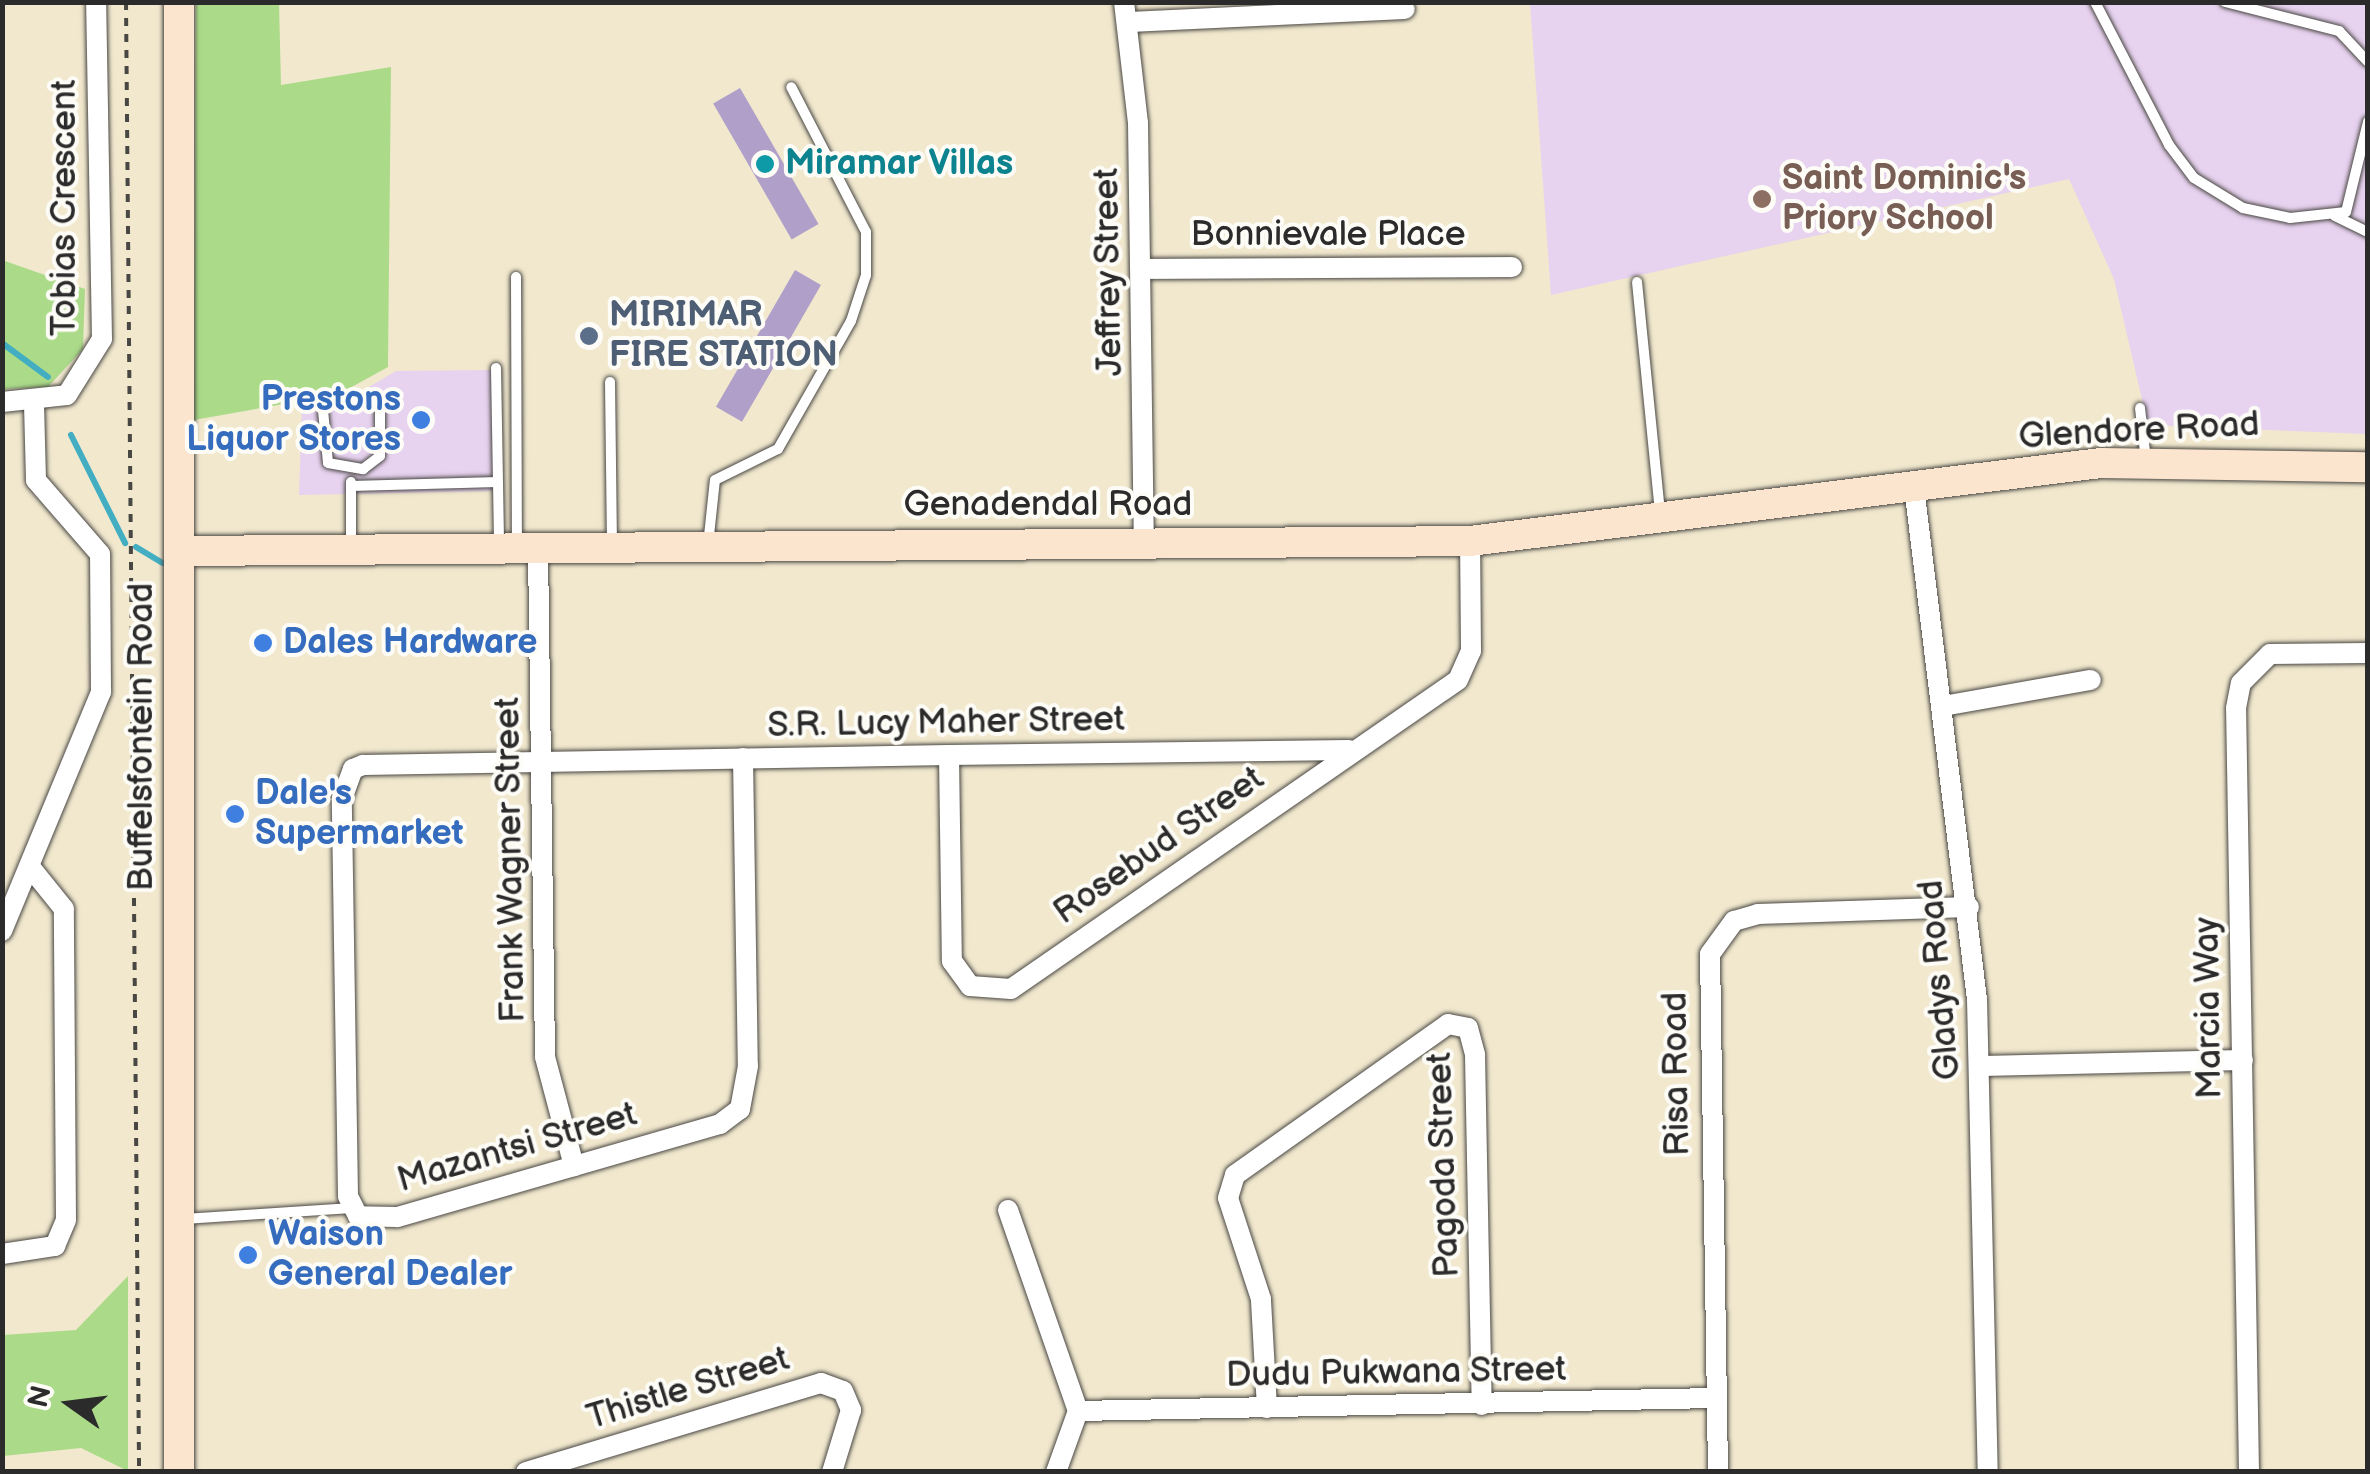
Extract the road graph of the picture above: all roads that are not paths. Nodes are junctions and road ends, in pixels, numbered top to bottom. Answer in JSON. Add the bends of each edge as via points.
{"nodes":[{"id":1,"x":96,"y":2,"type":"edge"},
{"id":2,"x":179,"y":2,"type":"edge"},
{"id":3,"x":2096,"y":2,"type":"edge"},
{"id":4,"x":2225,"y":2,"type":"edge"},
{"id":5,"x":2248,"y":5,"type":"edge"},
{"id":6,"x":1405,"y":9,"type":"dead end"},
{"id":7,"x":1126,"y":12,"type":"edge"},
{"id":8,"x":2368,"y":62,"type":"edge"},
{"id":9,"x":790,"y":87,"type":"dead end"},
{"id":10,"x":2368,"y":122,"type":"edge"},
{"id":11,"x":2334,"y":216,"type":"junction"},
{"id":12,"x":2368,"y":232,"type":"edge"},
{"id":13,"x":1512,"y":267,"type":"dead end"},
{"id":14,"x":1143,"y":268,"type":"junction"},
{"id":15,"x":516,"y":277,"type":"dead end"},
{"id":16,"x":1636,"y":282,"type":"dead end"},
{"id":17,"x":496,"y":368,"type":"dead end"},
{"id":18,"x":610,"y":382,"type":"dead end"},
{"id":19,"x":2,"y":402,"type":"edge"},
{"id":20,"x":380,"y":402,"type":"dead end"},
{"id":21,"x":34,"y":404,"type":"junction"},
{"id":22,"x":2140,"y":408,"type":"dead end"},
{"id":23,"x":322,"y":410,"type":"dead end"},
{"id":24,"x":2146,"y":461,"type":"junction"},
{"id":25,"x":2368,"y":467,"type":"edge"},
{"id":26,"x":351,"y":471,"type":"junction"},
{"id":27,"x":498,"y":482,"type":"junction"},
{"id":28,"x":352,"y":486,"type":"junction"},
{"id":29,"x":1914,"y":487,"type":"junction"},
{"id":30,"x":1661,"y":522,"type":"junction"},
{"id":31,"x":1470,"y":541,"type":"junction"},
{"id":32,"x":1144,"y":542,"type":"junction"},
{"id":33,"x":708,"y":546,"type":"junction"},
{"id":34,"x":612,"y":548,"type":"junction"},
{"id":35,"x":518,"y":549,"type":"junction"},
{"id":36,"x":351,"y":551,"type":"junction"},
{"id":37,"x":180,"y":552,"type":"junction"},
{"id":38,"x":2368,"y":654,"type":"edge"},
{"id":39,"x":2091,"y":680,"type":"dead end"},
{"id":40,"x":1942,"y":706,"type":"junction"},
{"id":41,"x":1349,"y":750,"type":"junction"},
{"id":42,"x":949,"y":755,"type":"junction"},
{"id":43,"x":743,"y":758,"type":"junction"},
{"id":44,"x":544,"y":762,"type":"junction"},
{"id":45,"x":30,"y":868,"type":"junction"},
{"id":46,"x":1969,"y":907,"type":"junction"},
{"id":47,"x":2,"y":930,"type":"edge"},
{"id":48,"x":2242,"y":1060,"type":"junction"},
{"id":49,"x":1982,"y":1066,"type":"junction"},
{"id":50,"x":574,"y":1166,"type":"junction"},
{"id":51,"x":351,"y":1208,"type":"junction"},
{"id":52,"x":1008,"y":1210,"type":"dead end"},
{"id":53,"x":179,"y":1219,"type":"junction"},
{"id":54,"x":2,"y":1254,"type":"edge"},
{"id":55,"x":1715,"y":1398,"type":"junction"},
{"id":56,"x":1482,"y":1405,"type":"junction"},
{"id":57,"x":1267,"y":1408,"type":"junction"},
{"id":58,"x":1078,"y":1411,"type":"junction"},
{"id":59,"x":179,"y":1472,"type":"edge"},
{"id":60,"x":526,"y":1472,"type":"edge"},
{"id":61,"x":832,"y":1472,"type":"edge"},
{"id":62,"x":1056,"y":1472,"type":"edge"},
{"id":63,"x":1718,"y":1472,"type":"edge"},
{"id":64,"x":1988,"y":1472,"type":"edge"},
{"id":65,"x":2249,"y":1472,"type":"edge"}],
"edges":[{"from":1,"to":21,"type":"street","name":"Tobias Crescent","via":[[102,339],[84,380]]},
{"from":2,"to":37,"type":"street","name":"Buffelsfontein Road"},
{"from":3,"to":11,"type":"lane","via":[[2194,178],[2271,216]]},
{"from":4,"to":5,"type":"lane"},
{"from":5,"to":8,"type":"lane","via":[[2339,31]]},
{"from":6,"to":7,"type":"street"},
{"from":7,"to":14,"type":"street","name":"Jeffrey Street"},
{"from":9,"to":33,"type":"lane","via":[[866,232],[866,275],[851,321],[778,450],[715,480]]},
{"from":10,"to":11,"type":"lane","via":[[2354,200]]},
{"from":11,"to":12,"type":"lane"},
{"from":13,"to":14,"type":"street","name":"Bonnievale Place"},
{"from":14,"to":32,"type":"street","name":"Jeffrey Street"},
{"from":15,"to":35,"type":"lane"},
{"from":16,"to":30,"type":"lane"},
{"from":17,"to":27,"type":"lane"},
{"from":18,"to":34,"type":"lane"},
{"from":19,"to":21,"type":"street","name":"Tobias Crescent"},
{"from":20,"to":26,"type":"lane","via":[[380,456]]},
{"from":21,"to":45,"type":"street","via":[[31,466],[100,554],[102,605],[99,709]]},
{"from":22,"to":24,"type":"lane"},
{"from":23,"to":26,"type":"lane","via":[[323,456]]},
{"from":24,"to":25,"type":"street","name":"Glendore Road"},
{"from":24,"to":29,"type":"street","name":"Glendore Road"},
{"from":26,"to":28,"type":"lane"},
{"from":27,"to":28,"type":"lane"},
{"from":27,"to":35,"type":"lane"},
{"from":28,"to":36,"type":"lane"},
{"from":29,"to":30,"type":"street","name":"Genadendal Road"},
{"from":29,"to":40,"type":"street","name":"Gladys Road"},
{"from":30,"to":31,"type":"street","name":"Genadendal Road"},
{"from":31,"to":32,"type":"street","name":"Genadendal Road"},
{"from":31,"to":41,"type":"street","name":"Rosebud Street","via":[[1467,666],[1440,695]]},
{"from":32,"to":33,"type":"street","name":"Genadendal Road"},
{"from":33,"to":34,"type":"street","name":"Genadendal Road"},
{"from":34,"to":35,"type":"street","name":"Genadendal Road"},
{"from":35,"to":36,"type":"street","name":"Genadendal Road"},
{"from":35,"to":44,"type":"street","name":"Frank Wagner Street"},
{"from":36,"to":37,"type":"street","name":"Genadendal Road"},
{"from":37,"to":53,"type":"street","name":"Buffelsfontein Road"},
{"from":38,"to":48,"type":"street","name":"Marcia Way","via":[[2284,651],[2241,683]]},
{"from":39,"to":40,"type":"street"},
{"from":40,"to":46,"type":"street","name":"Gladys Road"},
{"from":41,"to":42,"type":"street","name":"S.R. Lucy Maher Street"},
{"from":41,"to":42,"type":"street","name":"Rosebud Street","via":[[1028,980],[998,991],[958,975],[949,948]]},
{"from":42,"to":43,"type":"street","name":"S.R. Lucy Maher Street"},
{"from":43,"to":44,"type":"street","name":"S.R. Lucy Maher Street"},
{"from":43,"to":50,"type":"street","name":"Mazantsi Street","via":[[745,1098],[720,1124]]},
{"from":44,"to":50,"type":"street","name":"Frank Wagner Street","via":[[545,1057]]},
{"from":44,"to":51,"type":"street","name":"Mazantsi Street","via":[[363,765],[344,784]]},
{"from":45,"to":47,"type":"street"},
{"from":45,"to":54,"type":"street","via":[[64,909],[66,1220],[55,1246]]},
{"from":46,"to":49,"type":"street","name":"Gladys Road"},
{"from":46,"to":55,"type":"street","name":"Risa Road","via":[[1758,914],[1720,933],[1708,979]]},
{"from":48,"to":49,"type":"street"},
{"from":48,"to":65,"type":"street","name":"Marcia Way"},
{"from":49,"to":64,"type":"street","name":"Gladys Road"},
{"from":50,"to":51,"type":"street","name":"Mazantsi Street","via":[[397,1218],[367,1220]]},
{"from":51,"to":53,"type":"lane"},
{"from":52,"to":58,"type":"street"},
{"from":53,"to":59,"type":"street","name":"Buffelsfontein Road"},
{"from":55,"to":56,"type":"street","name":"Dudu Pukwana Street"},
{"from":55,"to":63,"type":"street","name":"Risa Road"},
{"from":56,"to":57,"type":"street","name":"Dudu Pukwana Street"},
{"from":56,"to":57,"type":"street","name":"Pagoda Street","via":[[1476,1054],[1468,1028],[1448,1024],[1234,1174],[1228,1198],[1261,1299]]},
{"from":57,"to":58,"type":"street","name":"Dudu Pukwana Street"},
{"from":58,"to":62,"type":"street"},
{"from":60,"to":61,"type":"street","name":"Thistle Street","via":[[821,1383],[843,1391],[851,1410]]}]}
